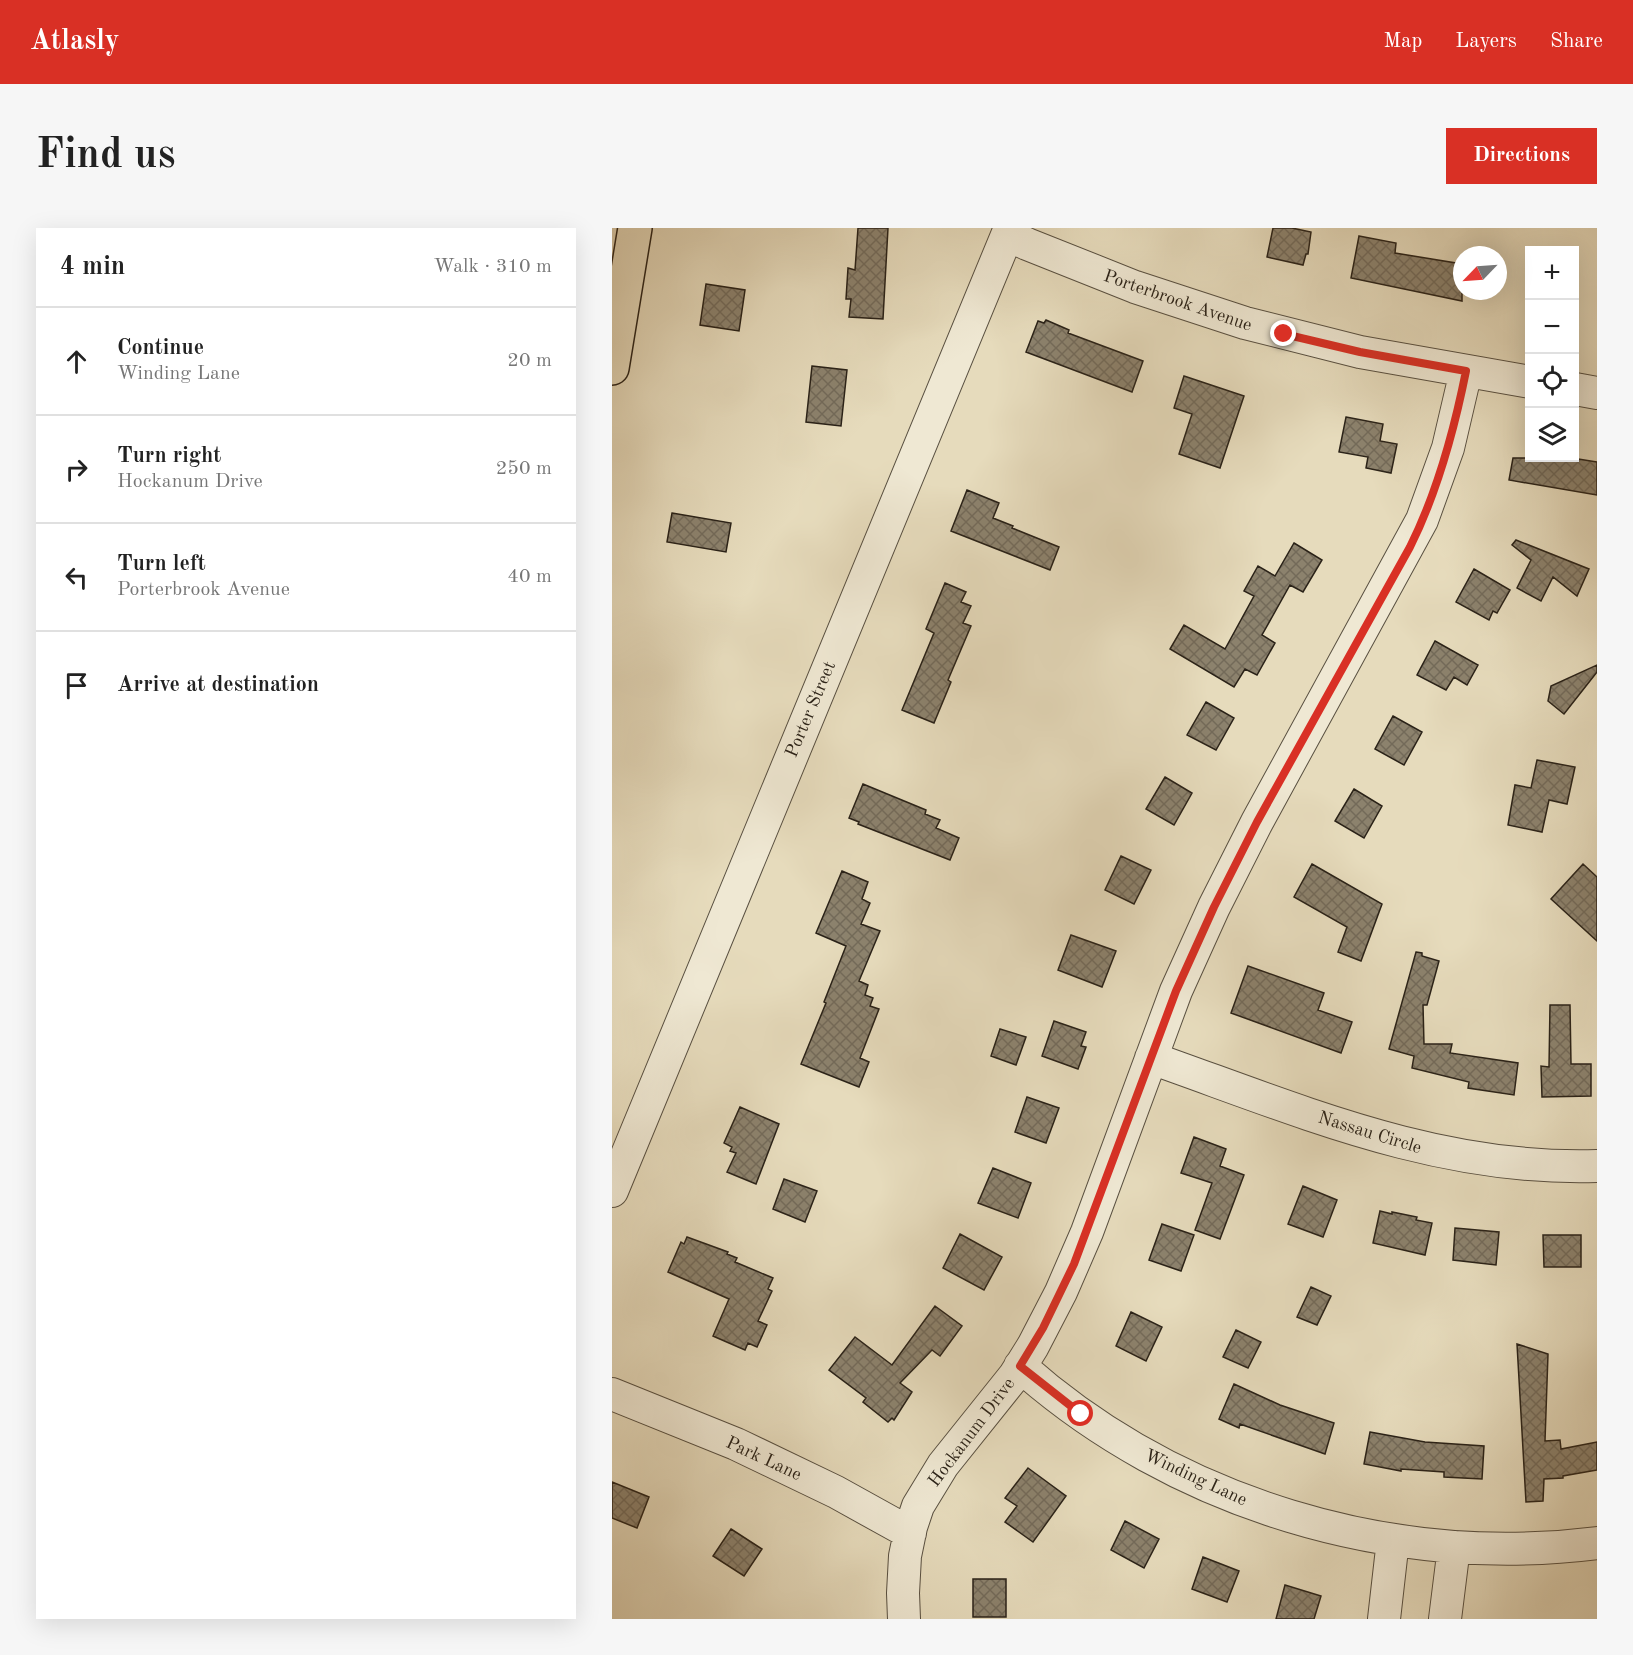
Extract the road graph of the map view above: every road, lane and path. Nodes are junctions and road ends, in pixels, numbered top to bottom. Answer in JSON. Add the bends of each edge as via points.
{"nodes":[{"id":1,"x":635,"y":228,"type":"edge"},
{"id":2,"x":1009,"y":231,"type":"edge"},
{"id":3,"x":612,"y":368,"type":"edge"},
{"id":4,"x":1466,"y":371,"type":"junction"},
{"id":5,"x":1525,"y":380,"type":"edge"},
{"id":6,"x":1579,"y":390,"type":"edge"},
{"id":7,"x":1597,"y":393,"type":"edge"},
{"id":8,"x":1151,"y":1058,"type":"junction"},
{"id":9,"x":1597,"y":1166,"type":"edge"},
{"id":10,"x":612,"y":1191,"type":"edge"},
{"id":11,"x":1020,"y":1366,"type":"junction"},
{"id":12,"x":612,"y":1394,"type":"edge"},
{"id":13,"x":909,"y":1533,"type":"junction"},
{"id":14,"x":1393,"y":1540,"type":"junction"},
{"id":15,"x":1597,"y":1543,"type":"edge"},
{"id":16,"x":1454,"y":1547,"type":"junction"},
{"id":17,"x":904,"y":1619,"type":"edge"},
{"id":18,"x":1384,"y":1619,"type":"edge"},
{"id":19,"x":1445,"y":1619,"type":"edge"}],
"edges":[{"from":1,"to":3,"type":"main road"},
{"from":2,"to":4,"type":"street","name":"Porterbrook Avenue","via":[[1135,287],[1245,323],[1360,352]]},
{"from":2,"to":10,"type":"street","name":"Porter Street"},
{"from":4,"to":5,"type":"street","name":"Porterbrook Avenue"},
{"from":4,"to":8,"type":"street","name":"Hockanum Drive","via":[[1445,458],[1419,527],[1247,840],[1176,991]]},
{"from":6,"to":7,"type":"street"},
{"from":8,"to":9,"type":"street","name":"Nassau Circle","via":[[1396,1142],[1509,1163]]},
{"from":8,"to":11,"type":"street","name":"Hockanum Drive","via":[[1074,1264]]},
{"from":11,"to":13,"type":"street","name":"Hockanum Drive","via":[[931,1482]]},
{"from":11,"to":14,"type":"street","name":"Winding Lane","via":[[1099,1427],[1190,1477],[1275,1511]]},
{"from":12,"to":13,"type":"street","name":"Park Lane","via":[[736,1444],[836,1492]]},
{"from":13,"to":17,"type":"street","name":"Hockanum Drive","via":[[903,1575]]},
{"from":14,"to":16,"type":"street","name":"Winding Lane"},
{"from":14,"to":18,"type":"street"},
{"from":15,"to":16,"type":"street","name":"Winding Lane","via":[[1505,1549]]},
{"from":16,"to":19,"type":"street"}]}
